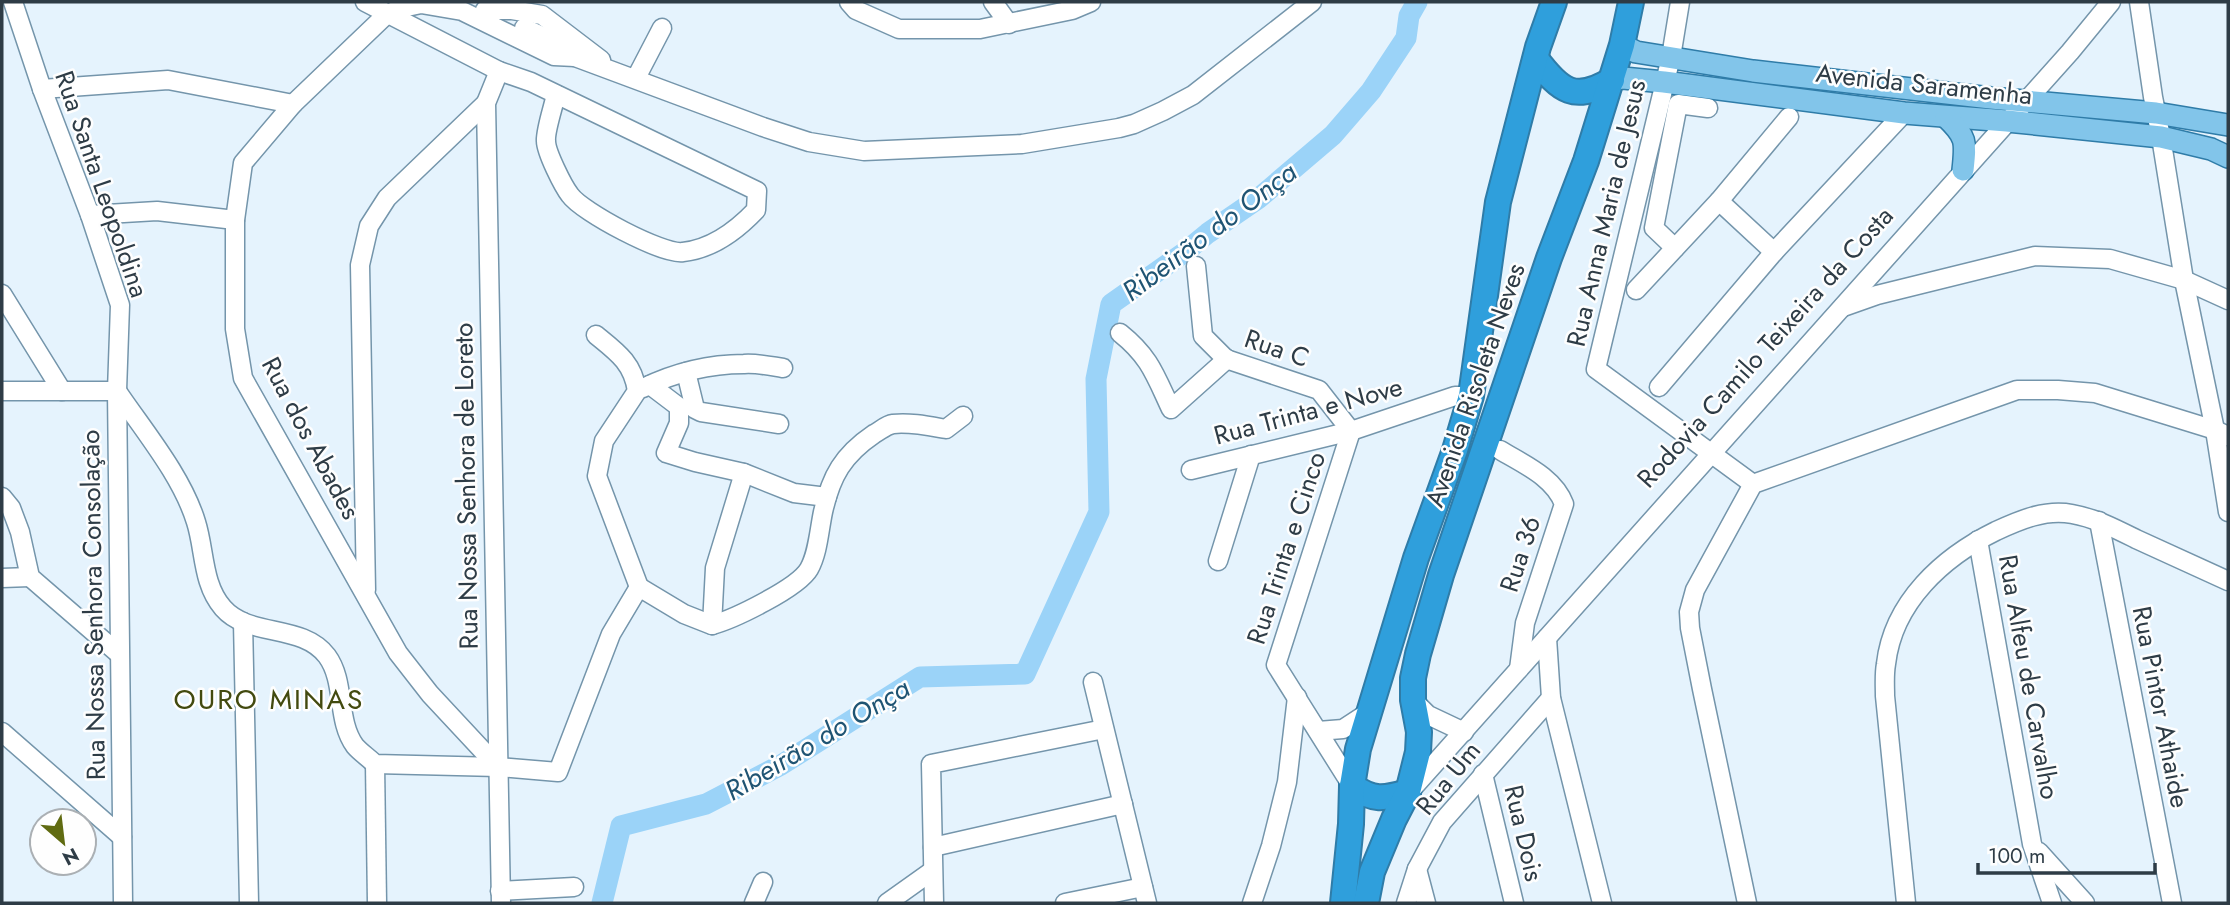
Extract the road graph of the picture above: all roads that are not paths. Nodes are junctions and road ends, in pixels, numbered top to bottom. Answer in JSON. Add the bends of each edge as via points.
{"nodes":[{"id":1,"x":13,"y":2,"type":"edge"},
{"id":2,"x":365,"y":2,"type":"edge"},
{"id":3,"x":465,"y":2,"type":"edge"},
{"id":4,"x":849,"y":2,"type":"edge"},
{"id":5,"x":993,"y":2,"type":"edge"},
{"id":6,"x":1091,"y":2,"type":"edge"},
{"id":7,"x":1312,"y":2,"type":"edge"},
{"id":8,"x":1554,"y":2,"type":"edge"},
{"id":9,"x":1631,"y":2,"type":"edge"},
{"id":10,"x":1680,"y":2,"type":"edge"},
{"id":11,"x":2100,"y":2,"type":"edge"},
{"id":12,"x":2111,"y":2,"type":"edge"},
{"id":13,"x":2139,"y":2,"type":"edge"},
{"id":14,"x":543,"y":9,"type":"edge"},
{"id":15,"x":485,"y":10,"type":"junction"},
{"id":16,"x":387,"y":14,"type":"junction"},
{"id":17,"x":1009,"y":24,"type":"junction"},
{"id":18,"x":662,"y":28,"type":"dead end"},
{"id":19,"x":1622,"y":45,"type":"junction"},
{"id":20,"x":2070,"y":52,"type":"junction"},
{"id":21,"x":575,"y":57,"type":"junction"},
{"id":22,"x":1671,"y":57,"type":"junction"},
{"id":23,"x":1536,"y":59,"type":"junction"},
{"id":24,"x":499,"y":71,"type":"junction"},
{"id":25,"x":629,"y":76,"type":"junction"},
{"id":26,"x":1612,"y":80,"type":"junction"},
{"id":27,"x":1664,"y":82,"type":"junction"},
{"id":28,"x":42,"y":89,"type":"junction"},
{"id":29,"x":556,"y":94,"type":"junction"},
{"id":30,"x":2026,"y":101,"type":"junction"},
{"id":31,"x":486,"y":103,"type":"junction"},
{"id":32,"x":293,"y":104,"type":"junction"},
{"id":33,"x":1708,"y":108,"type":"dead end"},
{"id":34,"x":1904,"y":113,"type":"junction"},
{"id":35,"x":2156,"y":113,"type":"junction"},
{"id":36,"x":1789,"y":117,"type":"dead end"},
{"id":37,"x":1946,"y":117,"type":"junction"},
{"id":38,"x":2007,"y":121,"type":"junction"},
{"id":39,"x":2228,"y":125,"type":"edge"},
{"id":40,"x":2161,"y":137,"type":"junction"},
{"id":41,"x":2228,"y":157,"type":"edge"},
{"id":42,"x":1963,"y":170,"type":"junction"},
{"id":43,"x":1719,"y":201,"type":"junction"},
{"id":44,"x":90,"y":215,"type":"junction"},
{"id":45,"x":235,"y":220,"type":"junction"},
{"id":46,"x":1675,"y":248,"type":"junction"},
{"id":47,"x":1774,"y":252,"type":"junction"},
{"id":48,"x":1196,"y":267,"type":"dead end"},
{"id":49,"x":2184,"y":280,"type":"junction"},
{"id":50,"x":1636,"y":290,"type":"dead end"},
{"id":51,"x":2,"y":294,"type":"edge"},
{"id":52,"x":2228,"y":300,"type":"edge"},
{"id":53,"x":1840,"y":307,"type":"junction"},
{"id":54,"x":1120,"y":333,"type":"dead end"},
{"id":55,"x":596,"y":335,"type":"dead end"},
{"id":56,"x":1227,"y":359,"type":"junction"},
{"id":57,"x":783,"y":368,"type":"dead end"},
{"id":58,"x":1475,"y":370,"type":"junction"},
{"id":59,"x":686,"y":372,"type":"junction"},
{"id":60,"x":1659,"y":387,"type":"dead end"},
{"id":61,"x":644,"y":388,"type":"junction"},
{"id":62,"x":2,"y":391,"type":"edge"},
{"id":63,"x":62,"y":391,"type":"junction"},
{"id":64,"x":117,"y":391,"type":"junction"},
{"id":65,"x":1471,"y":396,"type":"junction"},
{"id":66,"x":1439,"y":401,"type":"junction"},
{"id":67,"x":963,"y":416,"type":"dead end"},
{"id":68,"x":779,"y":424,"type":"dead end"},
{"id":69,"x":1351,"y":431,"type":"junction"},
{"id":70,"x":2222,"y":433,"type":"edge"},
{"id":71,"x":1500,"y":450,"type":"dead end"},
{"id":72,"x":1710,"y":453,"type":"junction"},
{"id":73,"x":1251,"y":456,"type":"junction"},
{"id":74,"x":1191,"y":470,"type":"dead end"},
{"id":75,"x":744,"y":473,"type":"junction"},
{"id":76,"x":1753,"y":484,"type":"junction"},
{"id":77,"x":2,"y":497,"type":"edge"},
{"id":78,"x":827,"y":497,"type":"junction"},
{"id":79,"x":2228,"y":512,"type":"edge"},
{"id":80,"x":2099,"y":521,"type":"junction"},
{"id":81,"x":1978,"y":540,"type":"junction"},
{"id":82,"x":1218,"y":561,"type":"dead end"},
{"id":83,"x":30,"y":577,"type":"junction"},
{"id":84,"x":2,"y":578,"type":"edge"},
{"id":85,"x":2228,"y":581,"type":"edge"},
{"id":86,"x":639,"y":587,"type":"junction"},
{"id":87,"x":366,"y":594,"type":"junction"},
{"id":88,"x":243,"y":622,"type":"junction"},
{"id":89,"x":1525,"y":623,"type":"junction"},
{"id":90,"x":712,"y":625,"type":"junction"},
{"id":91,"x":1547,"y":638,"type":"junction"},
{"id":92,"x":119,"y":654,"type":"junction"},
{"id":93,"x":1519,"y":669,"type":"junction"},
{"id":94,"x":1093,"y":682,"type":"dead end"},
{"id":95,"x":1297,"y":697,"type":"junction"},
{"id":96,"x":1552,"y":698,"type":"junction"},
{"id":97,"x":1413,"y":700,"type":"junction"},
{"id":98,"x":1369,"y":712,"type":"junction"},
{"id":99,"x":1104,"y":729,"type":"junction"},
{"id":100,"x":1318,"y":731,"type":"junction"},
{"id":101,"x":2,"y":732,"type":"edge"},
{"id":102,"x":1464,"y":732,"type":"junction"},
{"id":103,"x":375,"y":764,"type":"junction"},
{"id":104,"x":498,"y":767,"type":"junction"},
{"id":105,"x":1483,"y":774,"type":"junction"},
{"id":106,"x":1352,"y":786,"type":"junction"},
{"id":107,"x":1408,"y":792,"type":"junction"},
{"id":108,"x":1123,"y":804,"type":"junction"},
{"id":109,"x":122,"y":837,"type":"junction"},
{"id":110,"x":2032,"y":844,"type":"junction"},
{"id":111,"x":933,"y":847,"type":"junction"},
{"id":112,"x":1417,"y":869,"type":"junction"},
{"id":113,"x":932,"y":871,"type":"junction"},
{"id":114,"x":764,"y":881,"type":"dead end"},
{"id":115,"x":574,"y":887,"type":"dead end"},
{"id":116,"x":1145,"y":895,"type":"edge"},
{"id":117,"x":501,"y":897,"type":"edge"},
{"id":118,"x":2077,"y":899,"type":"edge"},
{"id":119,"x":1743,"y":902,"type":"edge"},
{"id":120,"x":123,"y":903,"type":"edge"},
{"id":121,"x":249,"y":903,"type":"edge"},
{"id":122,"x":377,"y":903,"type":"edge"},
{"id":123,"x":754,"y":903,"type":"edge"},
{"id":124,"x":887,"y":903,"type":"edge"},
{"id":125,"x":934,"y":903,"type":"edge"},
{"id":126,"x":1065,"y":903,"type":"edge"},
{"id":127,"x":1252,"y":903,"type":"edge"},
{"id":128,"x":1343,"y":903,"type":"edge"},
{"id":129,"x":1366,"y":903,"type":"edge"},
{"id":130,"x":1406,"y":903,"type":"edge"},
{"id":131,"x":1426,"y":903,"type":"edge"},
{"id":132,"x":1514,"y":903,"type":"edge"},
{"id":133,"x":1602,"y":903,"type":"edge"},
{"id":134,"x":1906,"y":903,"type":"edge"},
{"id":135,"x":2052,"y":903,"type":"edge"},
{"id":136,"x":2172,"y":903,"type":"edge"}],
"edges":[{"from":1,"to":28,"type":"street","name":"Rua Santa Leopoldina"},
{"from":2,"to":16,"type":"street"},
{"from":3,"to":15,"type":"street"},
{"from":4,"to":17,"type":"street","via":[[856,10],[899,29],[980,29]]},
{"from":5,"to":17,"type":"street"},
{"from":6,"to":17,"type":"street"},
{"from":7,"to":25,"type":"street","via":[[1193,95],[1163,111],[1119,128],[1022,144],[864,150],[810,142]]},
{"from":8,"to":23,"type":"highway","name":"Avenida Risoleta Neves"},
{"from":9,"to":19,"type":"highway","name":"Avenida Risoleta Neves"},
{"from":10,"to":22,"type":"street","name":"Rua Anna Maria de Jesus"},
{"from":11,"to":20,"type":"street"},
{"from":12,"to":20,"type":"street","name":"Rodovia Camilo Teixeira da Costa"},
{"from":13,"to":35,"type":"street"},
{"from":14,"to":15,"type":"street"},
{"from":14,"to":25,"type":"street","via":[[574,41]]},
{"from":15,"to":21,"type":"street","via":[[559,44]]},
{"from":16,"to":21,"type":"street","via":[[421,4],[463,11],[554,56]]},
{"from":16,"to":24,"type":"street"},
{"from":16,"to":32,"type":"street","name":"Rua dos Abades"},
{"from":18,"to":25,"type":"street"},
{"from":19,"to":22,"type":"main road","name":"Avenida Saramenha"},
{"from":19,"to":26,"type":"highway","name":"Avenida Risoleta Neves"},
{"from":20,"to":30,"type":"street","name":"Rodovia Camilo Teixeira da Costa"},
{"from":21,"to":25,"type":"street"},
{"from":22,"to":27,"type":"street","name":"Rua Anna Maria de Jesus"},
{"from":22,"to":30,"type":"main road","name":"Avenida Saramenha"},
{"from":23,"to":26,"type":"highway","via":[[1562,89],[1593,91]]},
{"from":23,"to":58,"type":"highway","name":"Avenida Risoleta Neves","via":[[1498,202]]},
{"from":24,"to":29,"type":"street"},
{"from":24,"to":31,"type":"street","name":"Rua Nossa Senhora de Loreto"},
{"from":26,"to":27,"type":"main road","name":"Avenida Saramenha"},
{"from":26,"to":97,"type":"highway","name":"Avenida Risoleta Neves","via":[[1441,575],[1418,654]]},
{"from":27,"to":34,"type":"main road","name":"Avenida Saramenha"},
{"from":27,"to":72,"type":"street","name":"Rua Anna Maria de Jesus","via":[[1596,369]]},
{"from":28,"to":32,"type":"street","via":[[168,80]]},
{"from":28,"to":44,"type":"street","name":"Rua Santa Leopoldina"},
{"from":29,"to":29,"type":"street","via":[[545,141],[556,169],[571,197],[616,228],[680,253],[708,246],[757,210],[757,191]]},
{"from":30,"to":35,"type":"main road","name":"Avenida Saramenha"},
{"from":30,"to":38,"type":"street","name":"Rodovia Camilo Teixeira da Costa"},
{"from":31,"to":87,"type":"street","via":[[387,198],[369,226],[360,265]]},
{"from":31,"to":104,"type":"street","name":"Rua Nossa Senhora de Loreto"},
{"from":32,"to":45,"type":"street","name":"Rua dos Abades","via":[[243,163]]},
{"from":33,"to":46,"type":"street","via":[[1678,104],[1654,228]]},
{"from":34,"to":37,"type":"main road","name":"Avenida Saramenha"},
{"from":34,"to":47,"type":"street"},
{"from":35,"to":39,"type":"main road","name":"Avenida Saramenha"},
{"from":35,"to":40,"type":"street"},
{"from":36,"to":43,"type":"street"},
{"from":37,"to":38,"type":"main road","name":"Avenida Saramenha"},
{"from":37,"to":42,"type":"main road","via":[[1960,130],[1965,146]]},
{"from":38,"to":40,"type":"main road","name":"Avenida Saramenha"},
{"from":38,"to":42,"type":"street","name":"Rodovia Camilo Teixeira da Costa"},
{"from":40,"to":41,"type":"main road","name":"Avenida Saramenha"},
{"from":40,"to":49,"type":"street"},
{"from":42,"to":53,"type":"street","name":"Rodovia Camilo Teixeira da Costa"},
{"from":43,"to":46,"type":"street"},
{"from":43,"to":47,"type":"street"},
{"from":44,"to":45,"type":"street","via":[[157,211]]},
{"from":44,"to":64,"type":"street","name":"Rua Santa Leopoldina","via":[[120,304]]},
{"from":45,"to":87,"type":"street","name":"Rua dos Abades","via":[[234,329],[243,378]]},
{"from":46,"to":50,"type":"street"},
{"from":47,"to":60,"type":"street"},
{"from":48,"to":56,"type":"street","name":"Rua C","via":[[1203,336]]},
{"from":49,"to":52,"type":"street"},
{"from":49,"to":53,"type":"street","via":[[2110,259],[2035,256]]},
{"from":49,"to":70,"type":"street"},
{"from":51,"to":63,"type":"street"},
{"from":53,"to":72,"type":"street","name":"Rodovia Camilo Teixeira da Costa"},
{"from":54,"to":56,"type":"street","via":[[1149,360],[1171,409]]},
{"from":55,"to":61,"type":"street","via":[[624,359]]},
{"from":56,"to":69,"type":"street","name":"Rua C","via":[[1318,390]]},
{"from":57,"to":59,"type":"street","via":[[745,363]]},
{"from":58,"to":65,"type":"highway","name":"Avenida Risoleta Neves"},
{"from":58,"to":66,"type":"street","name":"Rua Trinta e Nove"},
{"from":59,"to":61,"type":"street"},
{"from":59,"to":68,"type":"street","via":[[695,409]]},
{"from":61,"to":75,"type":"street","via":[[679,407],[679,423],[666,453]]},
{"from":61,"to":86,"type":"street","via":[[604,441],[597,476]]},
{"from":62,"to":63,"type":"street"},
{"from":63,"to":64,"type":"street"},
{"from":64,"to":88,"type":"street","via":[[179,484],[197,523],[208,582],[223,608]]},
{"from":64,"to":92,"type":"street","name":"Rua Nossa Senhora Consolação"},
{"from":65,"to":66,"type":"street","name":"Rua Trinta e Nove"},
{"from":65,"to":98,"type":"highway","name":"Avenida Risoleta Neves"},
{"from":66,"to":69,"type":"street","name":"Rua Trinta e Nove"},
{"from":67,"to":78,"type":"street","via":[[946,429],[889,424],[848,455]]},
{"from":69,"to":73,"type":"street","name":"Rua Trinta e Nove"},
{"from":69,"to":95,"type":"street","name":"Rua Trinta e Cinco","via":[[1276,666]]},
{"from":70,"to":76,"type":"street","via":[[2095,393],[2017,390]]},
{"from":70,"to":79,"type":"street"},
{"from":71,"to":89,"type":"street","name":"Rua 36","via":[[1559,491],[1564,504]]},
{"from":72,"to":76,"type":"street","name":"Rua Anna Maria de Jesus"},
{"from":72,"to":91,"type":"street","name":"Rodovia Camilo Teixeira da Costa"},
{"from":73,"to":74,"type":"street","name":"Rua Trinta e Nove"},
{"from":73,"to":82,"type":"street"},
{"from":75,"to":78,"type":"street","via":[[794,493]]},
{"from":75,"to":90,"type":"street","via":[[715,568]]},
{"from":76,"to":119,"type":"street","via":[[1695,590],[1689,612]]},
{"from":77,"to":83,"type":"street","via":[[20,532]]},
{"from":78,"to":90,"type":"street","via":[[809,569],[792,586]]},
{"from":80,"to":81,"type":"street","via":[[2071,513],[2046,513],[2021,519]]},
{"from":80,"to":85,"type":"street"},
{"from":80,"to":136,"type":"street","name":"Rua Pintor Athaide"},
{"from":81,"to":110,"type":"street","name":"Rua Alfeu de Carvalho"},
{"from":81,"to":134,"type":"street","via":[[1944,562],[1917,590],[1895,630],[1886,663],[1885,696]]},
{"from":83,"to":84,"type":"street"},
{"from":83,"to":92,"type":"street"},
{"from":86,"to":90,"type":"street"},
{"from":86,"to":104,"type":"street","via":[[611,634],[558,772]]},
{"from":87,"to":104,"type":"street","name":"Rua dos Abades","via":[[398,653]]},
{"from":88,"to":103,"type":"street","via":[[311,642],[327,656],[338,680],[347,729],[356,746]]},
{"from":88,"to":121,"type":"street"},
{"from":89,"to":91,"type":"street","name":"Rua 36"},
{"from":89,"to":93,"type":"street","name":"Rua 36"},
{"from":91,"to":93,"type":"street","name":"Rodovia Camilo Teixeira da Costa"},
{"from":91,"to":96,"type":"street"},
{"from":92,"to":109,"type":"street","name":"Rua Nossa Senhora Consolação"},
{"from":93,"to":102,"type":"street","name":"Rodovia Camilo Teixeira da Costa"},
{"from":94,"to":99,"type":"street"},
{"from":95,"to":100,"type":"street","name":"Rua Trinta e Cinco"},
{"from":95,"to":127,"type":"street","via":[[1287,782]]},
{"from":96,"to":105,"type":"street","name":"Rua Um"},
{"from":96,"to":133,"type":"street"},
{"from":97,"to":102,"type":"street","via":[[1428,715]]},
{"from":97,"to":107,"type":"highway","name":"Avenida Risoleta Neves","via":[[1418,752]]},
{"from":98,"to":100,"type":"street","via":[[1343,729]]},
{"from":98,"to":106,"type":"highway","name":"Avenida Risoleta Neves"},
{"from":99,"to":108,"type":"street"},
{"from":99,"to":111,"type":"street","via":[[930,764]]},
{"from":100,"to":106,"type":"street","name":"Rua Trinta e Cinco"},
{"from":101,"to":109,"type":"street"},
{"from":102,"to":107,"type":"street","name":"Rodovia Camilo Teixeira da Costa"},
{"from":103,"to":104,"type":"street"},
{"from":103,"to":122,"type":"street"},
{"from":104,"to":117,"type":"street","name":"Rua Nossa Senhora de Loreto"},
{"from":105,"to":112,"type":"street","name":"Rua Um","via":[[1442,822]]},
{"from":105,"to":132,"type":"street","name":"Rua Dois"},
{"from":106,"to":107,"type":"highway","via":[[1373,798]]},
{"from":106,"to":128,"type":"highway"},
{"from":107,"to":129,"type":"highway","name":"Rodovia Camilo Teixeira da Costa","via":[[1372,872]]},
{"from":108,"to":111,"type":"street"},
{"from":108,"to":116,"type":"street"},
{"from":109,"to":120,"type":"street","name":"Rua Nossa Senhora Consolação"},
{"from":110,"to":118,"type":"street"},
{"from":110,"to":135,"type":"street","name":"Rua Alfeu de Carvalho"},
{"from":111,"to":113,"type":"street"},
{"from":112,"to":130,"type":"street","name":"Rua Um"},
{"from":112,"to":131,"type":"street"},
{"from":113,"to":124,"type":"street"},
{"from":113,"to":125,"type":"street"},
{"from":114,"to":123,"type":"street"},
{"from":115,"to":117,"type":"street"},
{"from":116,"to":126,"type":"street"}]}
